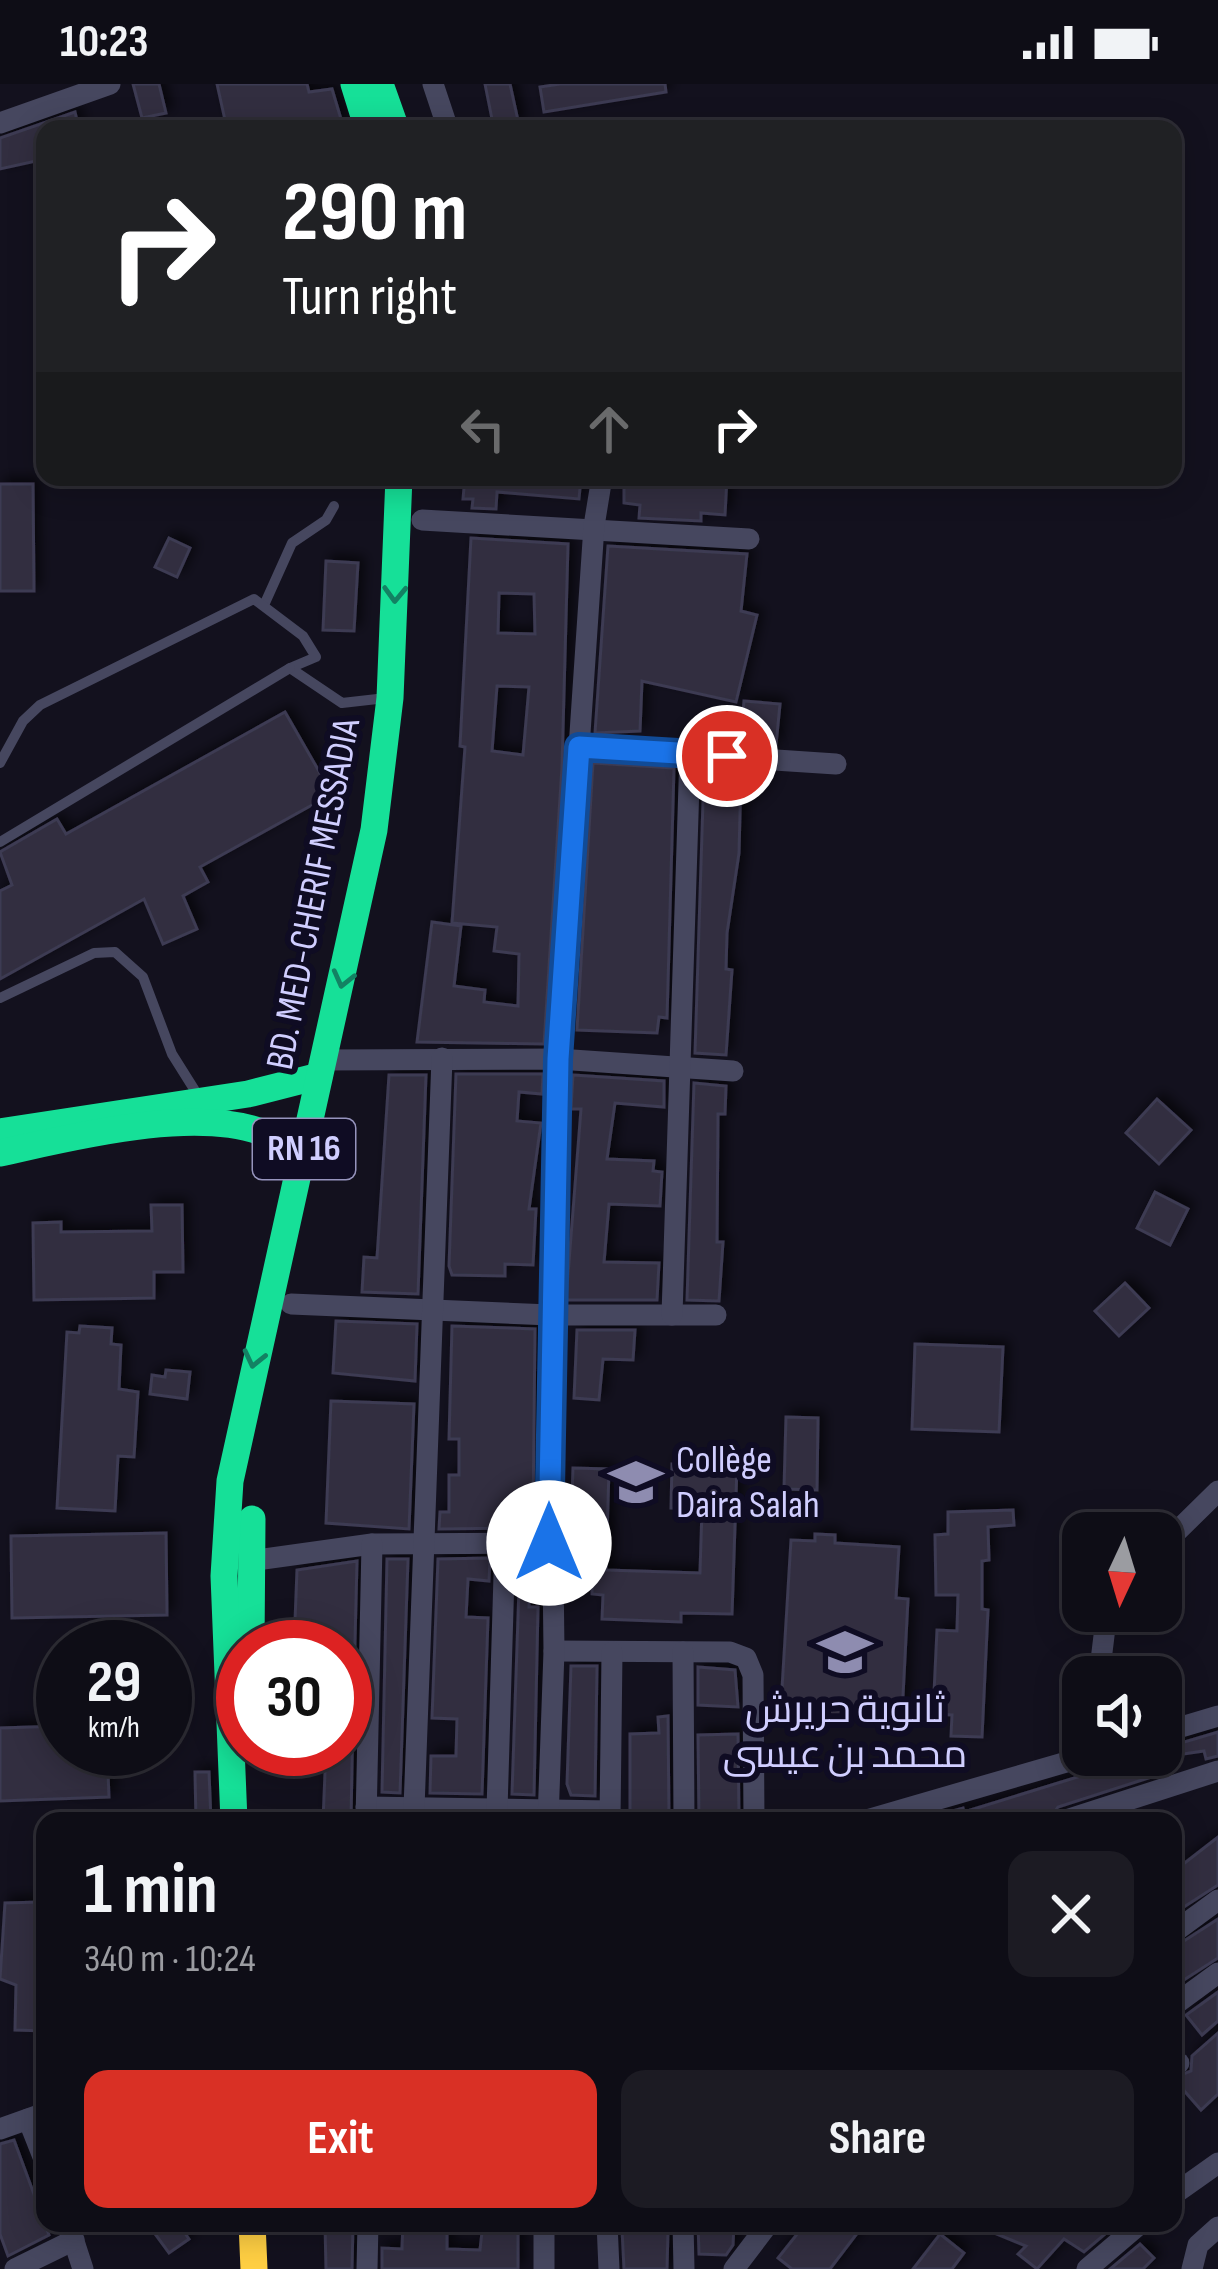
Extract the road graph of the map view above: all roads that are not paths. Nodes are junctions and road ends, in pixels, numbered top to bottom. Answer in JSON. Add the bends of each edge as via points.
{"nodes":[{"id":1,"x":354,"y":84,"type":"edge"},
{"id":2,"x":380,"y":84,"type":"edge"},
{"id":3,"x":433,"y":84,"type":"edge"},
{"id":4,"x":101,"y":85,"type":"edge"},
{"id":5,"x":365,"y":120,"type":"edge"},
{"id":6,"x":393,"y":120,"type":"edge"},
{"id":7,"x":445,"y":120,"type":"edge"},
{"id":8,"x":0,"y":123,"type":"edge"},
{"id":9,"x":399,"y":486,"type":"edge"},
{"id":10,"x":423,"y":486,"type":"edge"},
{"id":11,"x":601,"y":486,"type":"edge"},
{"id":12,"x":334,"y":506,"type":"dead end"},
{"id":13,"x":422,"y":520,"type":"junction"},
{"id":14,"x":594,"y":526,"type":"junction"},
{"id":15,"x":748,"y":539,"type":"dead end"},
{"id":16,"x":266,"y":603,"type":"junction"},
{"id":17,"x":290,"y":668,"type":"junction"},
{"id":18,"x":390,"y":698,"type":"junction"},
{"id":19,"x":579,"y":747,"type":"junction"},
{"id":20,"x":691,"y":753,"type":"junction"},
{"id":21,"x":0,"y":764,"type":"edge"},
{"id":22,"x":836,"y":764,"type":"dead end"},
{"id":23,"x":0,"y":842,"type":"edge"},
{"id":24,"x":0,"y":998,"type":"edge"},
{"id":25,"x":442,"y":1058,"type":"junction"},
{"id":26,"x":558,"y":1059,"type":"junction"},
{"id":27,"x":329,"y":1067,"type":"junction"},
{"id":28,"x":676,"y":1067,"type":"junction"},
{"id":29,"x":733,"y":1071,"type":"dead end"},
{"id":30,"x":201,"y":1100,"type":"junction"},
{"id":31,"x":0,"y":1132,"type":"edge"},
{"id":32,"x":0,"y":1153,"type":"edge"},
{"id":33,"x":300,"y":1166,"type":"junction"},
{"id":34,"x":291,"y":1304,"type":"junction"},
{"id":35,"x":436,"y":1307,"type":"junction"},
{"id":36,"x":550,"y":1315,"type":"junction"},
{"id":37,"x":716,"y":1315,"type":"dead end"},
{"id":38,"x":672,"y":1316,"type":"junction"},
{"id":39,"x":1218,"y":1491,"type":"edge"},
{"id":40,"x":1182,"y":1526,"type":"edge"},
{"id":41,"x":425,"y":1540,"type":"junction"},
{"id":42,"x":505,"y":1542,"type":"junction"},
{"id":43,"x":549,"y":1543,"type":"junction"},
{"id":44,"x":372,"y":1544,"type":"junction"},
{"id":45,"x":250,"y":1561,"type":"junction"},
{"id":46,"x":251,"y":1620,"type":"edge"},
{"id":47,"x":554,"y":1651,"type":"junction"},
{"id":48,"x":612,"y":1652,"type":"junction"},
{"id":49,"x":683,"y":1652,"type":"junction"},
{"id":50,"x":1218,"y":1716,"type":"edge"},
{"id":51,"x":1182,"y":1727,"type":"edge"},
{"id":52,"x":1062,"y":1763,"type":"edge"},
{"id":53,"x":1218,"y":1772,"type":"edge"},
{"id":54,"x":256,"y":1776,"type":"edge"},
{"id":55,"x":413,"y":1808,"type":"junction"},
{"id":56,"x":497,"y":1810,"type":"junction"},
{"id":57,"x":234,"y":1812,"type":"edge"},
{"id":58,"x":257,"y":1812,"type":"edge"},
{"id":59,"x":366,"y":1812,"type":"edge"},
{"id":60,"x":382,"y":1812,"type":"edge"},
{"id":61,"x":438,"y":1812,"type":"edge"},
{"id":62,"x":485,"y":1812,"type":"edge"},
{"id":63,"x":514,"y":1812,"type":"edge"},
{"id":64,"x":548,"y":1812,"type":"edge"},
{"id":65,"x":610,"y":1812,"type":"edge"},
{"id":66,"x":684,"y":1812,"type":"edge"},
{"id":67,"x":754,"y":1812,"type":"edge"},
{"id":68,"x":894,"y":1812,"type":"edge"},
{"id":69,"x":1091,"y":1812,"type":"edge"},
{"id":70,"x":1218,"y":1900,"type":"edge"},
{"id":71,"x":1182,"y":1926,"type":"edge"},
{"id":72,"x":1218,"y":1973,"type":"edge"},
{"id":73,"x":1182,"y":1999,"type":"edge"},
{"id":74,"x":36,"y":2116,"type":"edge"},
{"id":75,"x":0,"y":2128,"type":"edge"},
{"id":76,"x":1218,"y":2163,"type":"edge"},
{"id":77,"x":1182,"y":2189,"type":"edge"},
{"id":78,"x":1218,"y":2227,"type":"edge"},
{"id":79,"x":71,"y":2232,"type":"edge"},
{"id":80,"x":252,"y":2232,"type":"edge"},
{"id":81,"x":277,"y":2232,"type":"edge"},
{"id":82,"x":368,"y":2232,"type":"edge"},
{"id":83,"x":544,"y":2232,"type":"edge"},
{"id":84,"x":608,"y":2232,"type":"edge"},
{"id":85,"x":683,"y":2232,"type":"edge"},
{"id":86,"x":762,"y":2232,"type":"edge"},
{"id":87,"x":1130,"y":2232,"type":"edge"},
{"id":88,"x":15,"y":2269,"type":"edge"},
{"id":89,"x":83,"y":2269,"type":"edge"},
{"id":90,"x":254,"y":2269,"type":"edge"},
{"id":91,"x":278,"y":2269,"type":"edge"},
{"id":92,"x":368,"y":2269,"type":"edge"},
{"id":93,"x":544,"y":2269,"type":"edge"},
{"id":94,"x":608,"y":2269,"type":"edge"},
{"id":95,"x":684,"y":2269,"type":"edge"},
{"id":96,"x":734,"y":2269,"type":"edge"},
{"id":97,"x":1087,"y":2269,"type":"edge"},
{"id":98,"x":1192,"y":2269,"type":"edge"}],
"edges":[{"from":1,"to":5,"type":"main road"},
{"from":2,"to":6,"type":"main road"},
{"from":3,"to":7,"type":"street"},
{"from":4,"to":8,"type":"street"},
{"from":9,"to":18,"type":"main road","name":"BD. MED-CHERIF MESSADIA","number":"RN 16","one_way":true},
{"from":10,"to":13,"type":"main road","name":"BD. MED-CHERIF MESSADIA","number":"RN 16"},
{"from":11,"to":14,"type":"street"},
{"from":12,"to":16,"type":"lane","via":[[292,544]]},
{"from":13,"to":14,"type":"street"},
{"from":13,"to":27,"type":"main road","name":"BD. MED-CHERIF MESSADIA","number":"RN 16","via":[[398,831]]},
{"from":14,"to":15,"type":"street"},
{"from":14,"to":19,"type":"street"},
{"from":16,"to":17,"type":"lane","via":[[316,657]]},
{"from":16,"to":21,"type":"lane","via":[[242,604],[40,705]]},
{"from":17,"to":18,"type":"lane","via":[[342,703]]},
{"from":17,"to":23,"type":"lane"},
{"from":18,"to":27,"type":"main road","name":"BD. MED-CHERIF MESSADIA","number":"RN 16","one_way":true},
{"from":19,"to":20,"type":"street"},
{"from":19,"to":26,"type":"street"},
{"from":20,"to":22,"type":"street"},
{"from":20,"to":28,"type":"street"},
{"from":24,"to":30,"type":"lane","via":[[94,952],[115,952],[143,977],[172,1054]]},
{"from":25,"to":26,"type":"street"},
{"from":25,"to":27,"type":"street"},
{"from":25,"to":35,"type":"street"},
{"from":26,"to":28,"type":"street"},
{"from":26,"to":36,"type":"street"},
{"from":27,"to":30,"type":"main road"},
{"from":27,"to":33,"type":"main road","name":"BD. MED-CHERIF MESSADIA","number":"RN 16"},
{"from":27,"to":34,"type":"main road","name":"BD. MED-CHERIF MESSADIA","number":"RN 16"},
{"from":28,"to":29,"type":"street"},
{"from":28,"to":38,"type":"street"},
{"from":30,"to":31,"type":"main road"},
{"from":32,"to":33,"type":"main road","via":[[88,1133],[232,1126],[269,1135]]},
{"from":33,"to":57,"type":"main road","name":"BD. MED-CHERIF MESSADIA","number":"RN 16","one_way":true,"via":[[230,1481],[224,1576]]},
{"from":34,"to":35,"type":"street"},
{"from":34,"to":45,"type":"main road","name":"BD. MED-CHERIF MESSADIA","number":"RN 16","via":[[256,1464]]},
{"from":35,"to":36,"type":"street"},
{"from":35,"to":41,"type":"street"},
{"from":36,"to":38,"type":"street"},
{"from":36,"to":43,"type":"street"},
{"from":37,"to":38,"type":"street"},
{"from":39,"to":40,"type":"street"},
{"from":41,"to":42,"type":"street"},
{"from":41,"to":44,"type":"street"},
{"from":41,"to":55,"type":"street"},
{"from":42,"to":43,"type":"street"},
{"from":42,"to":56,"type":"street"},
{"from":43,"to":47,"type":"street"},
{"from":44,"to":45,"type":"street"},
{"from":44,"to":59,"type":"street"},
{"from":45,"to":46,"type":"main road","name":"BD. MED-CHERIF MESSADIA","number":"RN 16"},
{"from":47,"to":48,"type":"street"},
{"from":47,"to":64,"type":"street"},
{"from":48,"to":49,"type":"street"},
{"from":48,"to":65,"type":"street"},
{"from":49,"to":66,"type":"street"},
{"from":49,"to":67,"type":"street","via":[[730,1652],[750,1664]]},
{"from":50,"to":51,"type":"street"},
{"from":52,"to":68,"type":"street"},
{"from":53,"to":69,"type":"street"},
{"from":54,"to":58,"type":"main road"},
{"from":55,"to":60,"type":"street"},
{"from":55,"to":61,"type":"street"},
{"from":56,"to":62,"type":"street"},
{"from":56,"to":63,"type":"street"},
{"from":70,"to":71,"type":"street"},
{"from":72,"to":73,"type":"street"},
{"from":74,"to":75,"type":"street"},
{"from":76,"to":77,"type":"street"},
{"from":78,"to":98,"type":"street","via":[[1198,2245]]},
{"from":79,"to":88,"type":"street"},
{"from":79,"to":89,"type":"street"},
{"from":80,"to":90,"type":"main road"},
{"from":81,"to":91,"type":"main road"},
{"from":82,"to":92,"type":"street"},
{"from":83,"to":93,"type":"street"},
{"from":84,"to":94,"type":"street"},
{"from":85,"to":95,"type":"street"},
{"from":86,"to":96,"type":"street"},
{"from":87,"to":97,"type":"street"}]}
